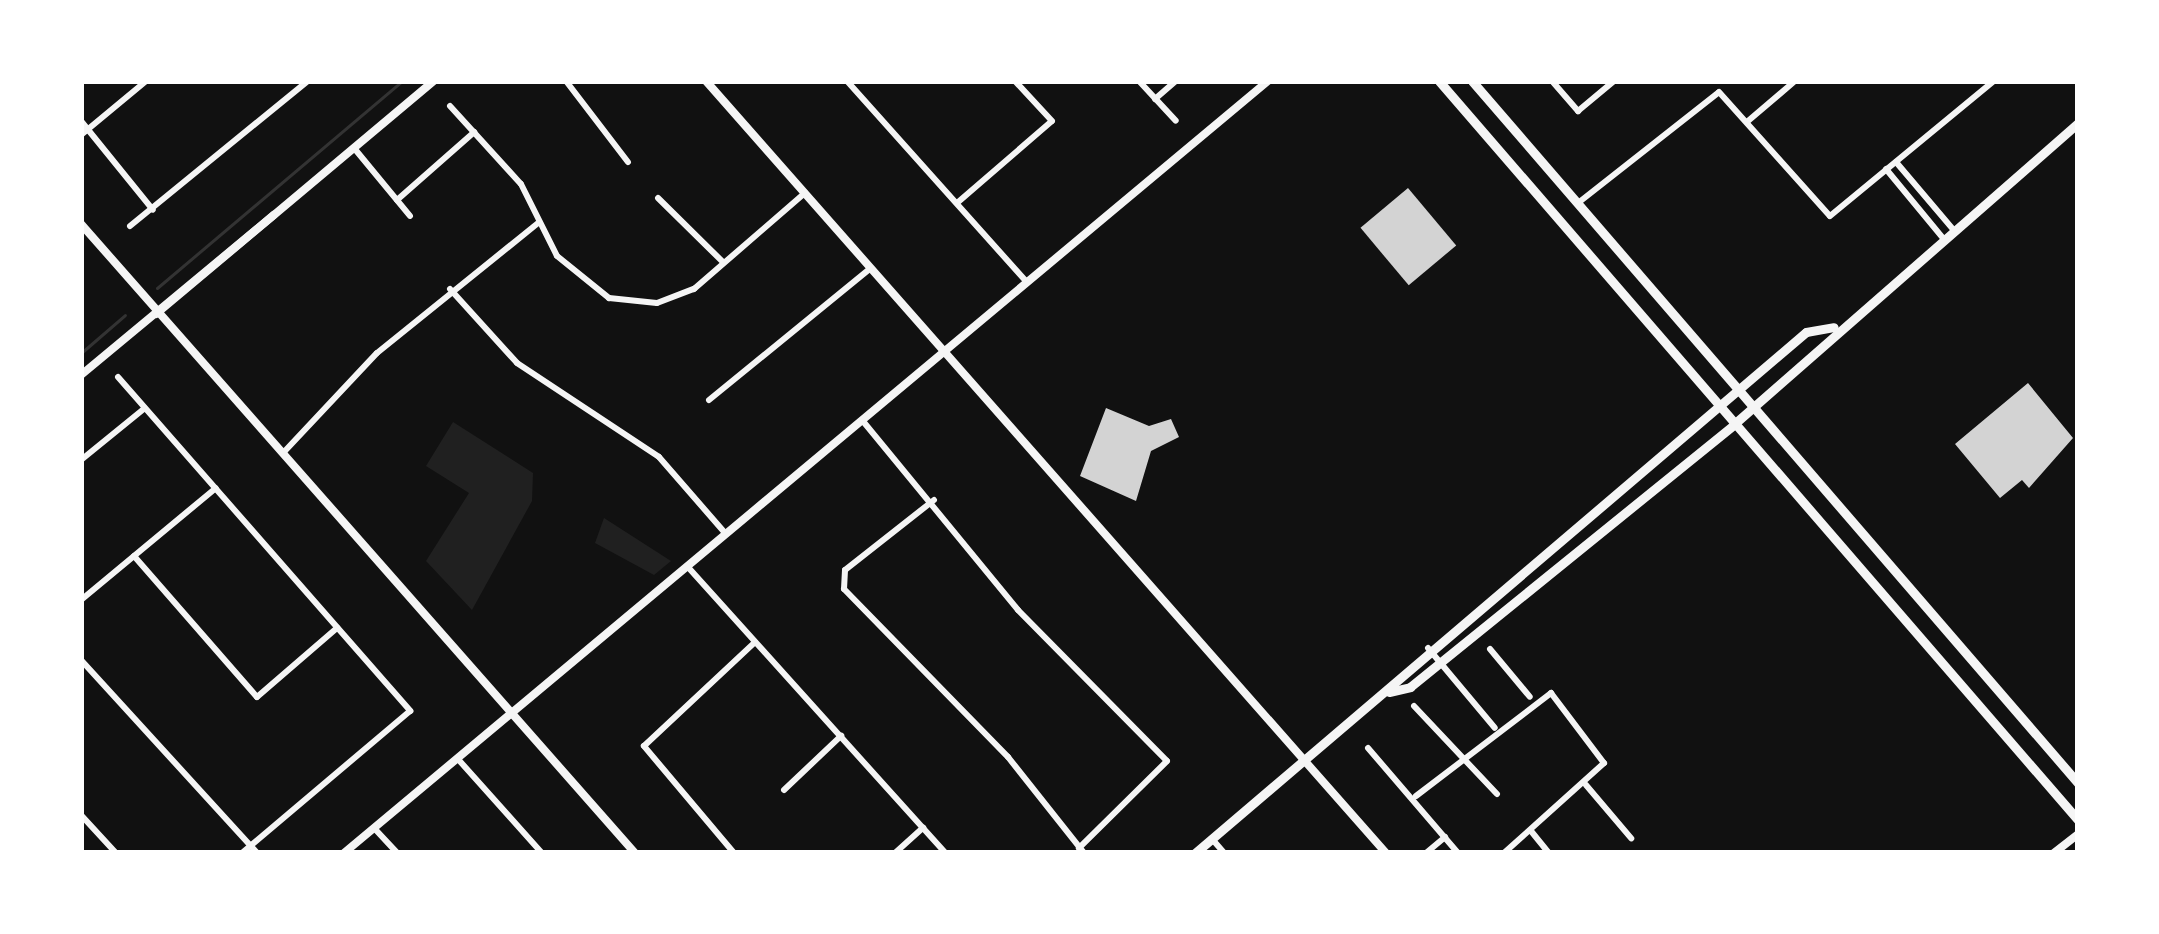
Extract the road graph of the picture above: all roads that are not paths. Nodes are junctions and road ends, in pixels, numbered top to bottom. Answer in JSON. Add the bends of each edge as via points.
{"nodes":[{"id":1,"x":146,"y":81,"type":"edge"},
{"id":2,"x":308,"y":81,"type":"edge"},
{"id":3,"x":434,"y":81,"type":"edge"},
{"id":4,"x":566,"y":81,"type":"edge"},
{"id":5,"x":706,"y":81,"type":"edge"},
{"id":6,"x":848,"y":81,"type":"edge"},
{"id":7,"x":1015,"y":81,"type":"edge"},
{"id":8,"x":1139,"y":81,"type":"edge"},
{"id":9,"x":1176,"y":81,"type":"edge"},
{"id":10,"x":1268,"y":81,"type":"edge"},
{"id":11,"x":1439,"y":81,"type":"edge"},
{"id":12,"x":1472,"y":81,"type":"edge"},
{"id":13,"x":1552,"y":81,"type":"edge"},
{"id":14,"x":1614,"y":81,"type":"edge"},
{"id":15,"x":1796,"y":81,"type":"edge"},
{"id":16,"x":1994,"y":81,"type":"edge"},
{"id":17,"x":1155,"y":99,"type":"junction"},
{"id":18,"x":450,"y":106,"type":"dead end"},
{"id":19,"x":81,"y":121,"type":"edge"},
{"id":20,"x":1176,"y":121,"type":"dead end"},
{"id":21,"x":1748,"y":121,"type":"junction"},
{"id":22,"x":2078,"y":123,"type":"edge"},
{"id":23,"x":474,"y":131,"type":"junction"},
{"id":24,"x":84,"y":132,"type":"edge"},
{"id":25,"x":354,"y":148,"type":"junction"},
{"id":26,"x":1896,"y":161,"type":"junction"},
{"id":27,"x":628,"y":162,"type":"dead end"},
{"id":28,"x":1886,"y":169,"type":"junction"},
{"id":29,"x":805,"y":193,"type":"junction"},
{"id":30,"x":658,"y":198,"type":"dead end"},
{"id":31,"x":397,"y":200,"type":"junction"},
{"id":32,"x":1578,"y":202,"type":"junction"},
{"id":33,"x":957,"y":203,"type":"junction"},
{"id":34,"x":153,"y":210,"type":"junction"},
{"id":35,"x":410,"y":216,"type":"dead end"},
{"id":36,"x":1559,"y":220,"type":"junction"},
{"id":37,"x":81,"y":224,"type":"edge"},
{"id":38,"x":538,"y":224,"type":"junction"},
{"id":39,"x":130,"y":226,"type":"dead end"},
{"id":40,"x":1952,"y":228,"type":"junction"},
{"id":41,"x":1942,"y":237,"type":"junction"},
{"id":42,"x":723,"y":263,"type":"junction"},
{"id":43,"x":871,"y":268,"type":"junction"},
{"id":44,"x":1026,"y":281,"type":"junction"},
{"id":45,"x":451,"y":290,"type":"junction"},
{"id":46,"x":156,"y":314,"type":"junction"},
{"id":47,"x":1834,"y":328,"type":"junction"},
{"id":48,"x":944,"y":351,"type":"junction"},
{"id":49,"x":81,"y":375,"type":"edge"},
{"id":50,"x":118,"y":376,"type":"dead end"},
{"id":51,"x":1739,"y":387,"type":"junction"},
{"id":52,"x":709,"y":400,"type":"dead end"},
{"id":53,"x":1717,"y":406,"type":"junction"},
{"id":54,"x":145,"y":407,"type":"junction"},
{"id":55,"x":1756,"y":407,"type":"junction"},
{"id":56,"x":862,"y":420,"type":"junction"},
{"id":57,"x":1733,"y":425,"type":"junction"},
{"id":58,"x":280,"y":455,"type":"junction"},
{"id":59,"x":81,"y":460,"type":"edge"},
{"id":60,"x":216,"y":488,"type":"junction"},
{"id":61,"x":934,"y":500,"type":"junction"},
{"id":62,"x":726,"y":533,"type":"junction"},
{"id":63,"x":134,"y":556,"type":"junction"},
{"id":64,"x":687,"y":566,"type":"junction"},
{"id":65,"x":81,"y":600,"type":"edge"},
{"id":66,"x":1926,"y":607,"type":"junction"},
{"id":67,"x":1908,"y":623,"type":"junction"},
{"id":68,"x":337,"y":628,"type":"junction"},
{"id":69,"x":755,"y":642,"type":"junction"},
{"id":70,"x":1428,"y":648,"type":"junction"},
{"id":71,"x":1490,"y":649,"type":"dead end"},
{"id":72,"x":81,"y":660,"type":"edge"},
{"id":73,"x":1440,"y":662,"type":"junction"},
{"id":74,"x":1389,"y":692,"type":"junction"},
{"id":75,"x":1531,"y":699,"type":"junction"},
{"id":76,"x":1414,"y":706,"type":"dead end"},
{"id":77,"x":512,"y":713,"type":"junction"},
{"id":78,"x":1495,"y":728,"type":"junction"},
{"id":79,"x":841,"y":736,"type":"junction"},
{"id":80,"x":1369,"y":748,"type":"dead end"},
{"id":81,"x":1464,"y":756,"type":"junction"},
{"id":82,"x":457,"y":758,"type":"junction"},
{"id":83,"x":1304,"y":762,"type":"junction"},
{"id":84,"x":2078,"y":783,"type":"edge"},
{"id":85,"x":1586,"y":785,"type":"junction"},
{"id":86,"x":784,"y":790,"type":"dead end"},
{"id":87,"x":1497,"y":794,"type":"dead end"},
{"id":88,"x":1416,"y":796,"type":"junction"},
{"id":89,"x":81,"y":816,"type":"edge"},
{"id":90,"x":2078,"y":820,"type":"edge"},
{"id":91,"x":374,"y":828,"type":"junction"},
{"id":92,"x":923,"y":828,"type":"junction"},
{"id":93,"x":1531,"y":831,"type":"junction"},
{"id":94,"x":2078,"y":834,"type":"edge"},
{"id":95,"x":1445,"y":837,"type":"junction"},
{"id":96,"x":1631,"y":838,"type":"dead end"},
{"id":97,"x":1212,"y":839,"type":"junction"},
{"id":98,"x":254,"y":849,"type":"edge"},
{"id":99,"x":1082,"y":850,"type":"edge"},
{"id":100,"x":116,"y":853,"type":"edge"},
{"id":101,"x":242,"y":853,"type":"edge"},
{"id":102,"x":344,"y":853,"type":"edge"},
{"id":103,"x":397,"y":853,"type":"edge"},
{"id":104,"x":542,"y":853,"type":"edge"},
{"id":105,"x":635,"y":853,"type":"edge"},
{"id":106,"x":734,"y":853,"type":"edge"},
{"id":107,"x":895,"y":853,"type":"edge"},
{"id":108,"x":945,"y":853,"type":"edge"},
{"id":109,"x":1195,"y":853,"type":"edge"},
{"id":110,"x":1224,"y":853,"type":"edge"},
{"id":111,"x":1386,"y":853,"type":"edge"},
{"id":112,"x":1426,"y":853,"type":"edge"},
{"id":113,"x":1458,"y":853,"type":"edge"},
{"id":114,"x":1504,"y":853,"type":"edge"},
{"id":115,"x":1550,"y":853,"type":"edge"},
{"id":116,"x":2054,"y":853,"type":"edge"}],
"edges":[{"from":1,"to":24,"type":"street"},
{"from":2,"to":34,"type":"street"},
{"from":3,"to":25,"type":"street"},
{"from":4,"to":27,"type":"street"},
{"from":5,"to":29,"type":"street"},
{"from":6,"to":33,"type":"street"},
{"from":7,"to":33,"type":"street","via":[[1052,121]]},
{"from":8,"to":17,"type":"street"},
{"from":9,"to":17,"type":"street"},
{"from":10,"to":44,"type":"street"},
{"from":11,"to":36,"type":"main road"},
{"from":12,"to":32,"type":"main road"},
{"from":13,"to":14,"type":"street","via":[[1578,111]]},
{"from":15,"to":21,"type":"street"},
{"from":16,"to":26,"type":"street"},
{"from":17,"to":20,"type":"street"},
{"from":18,"to":23,"type":"street"},
{"from":19,"to":24,"type":"street"},
{"from":21,"to":28,"type":"street","via":[[1830,216]]},
{"from":21,"to":32,"type":"street","via":[[1726,96],[1708,95]]},
{"from":22,"to":40,"type":"main road"},
{"from":23,"to":31,"type":"street"},
{"from":23,"to":38,"type":"street","via":[[521,184]]},
{"from":24,"to":34,"type":"street"},
{"from":25,"to":31,"type":"street"},
{"from":25,"to":46,"type":"street"},
{"from":26,"to":28,"type":"street"},
{"from":26,"to":40,"type":"street"},
{"from":28,"to":41,"type":"street"},
{"from":29,"to":42,"type":"street"},
{"from":29,"to":43,"type":"street"},
{"from":30,"to":42,"type":"street"},
{"from":31,"to":35,"type":"street"},
{"from":32,"to":36,"type":"main road"},
{"from":32,"to":51,"type":"main road"},
{"from":33,"to":44,"type":"street"},
{"from":34,"to":39,"type":"street"},
{"from":36,"to":53,"type":"main road"},
{"from":37,"to":46,"type":"street"},
{"from":38,"to":42,"type":"street","via":[[585,285],[657,302]]},
{"from":38,"to":45,"type":"street"},
{"from":40,"to":41,"type":"main road"},
{"from":41,"to":47,"type":"main road"},
{"from":43,"to":48,"type":"street"},
{"from":43,"to":52,"type":"street"},
{"from":44,"to":48,"type":"street"},
{"from":45,"to":58,"type":"street"},
{"from":45,"to":62,"type":"street","via":[[517,363],[659,458]]},
{"from":46,"to":49,"type":"street"},
{"from":46,"to":58,"type":"street"},
{"from":47,"to":51,"type":"main road","via":[[1806,332]]},
{"from":47,"to":55,"type":"main road"},
{"from":48,"to":56,"type":"street"},
{"from":48,"to":83,"type":"street"},
{"from":50,"to":54,"type":"street"},
{"from":51,"to":53,"type":"main road"},
{"from":51,"to":55,"type":"main road"},
{"from":53,"to":57,"type":"main road"},
{"from":53,"to":70,"type":"main road"},
{"from":54,"to":59,"type":"street"},
{"from":54,"to":60,"type":"street"},
{"from":55,"to":57,"type":"main road"},
{"from":55,"to":66,"type":"main road"},
{"from":56,"to":61,"type":"street"},
{"from":56,"to":62,"type":"street"},
{"from":57,"to":67,"type":"main road"},
{"from":57,"to":73,"type":"main road"},
{"from":58,"to":77,"type":"street"},
{"from":60,"to":63,"type":"street"},
{"from":60,"to":68,"type":"street"},
{"from":61,"to":99,"type":"street","via":[[1018,610],[1167,766]]},
{"from":61,"to":99,"type":"street","via":[[842,581]]},
{"from":62,"to":64,"type":"street"},
{"from":63,"to":65,"type":"street"},
{"from":63,"to":68,"type":"street","via":[[257,698]]},
{"from":64,"to":69,"type":"street"},
{"from":64,"to":77,"type":"street"},
{"from":66,"to":67,"type":"main road"},
{"from":66,"to":84,"type":"main road"},
{"from":67,"to":90,"type":"main road"},
{"from":68,"to":98,"type":"street","via":[[410,711]]},
{"from":69,"to":79,"type":"street"},
{"from":69,"to":106,"type":"street","via":[[644,746]]},
{"from":70,"to":73,"type":"street"},
{"from":70,"to":74,"type":"main road"},
{"from":71,"to":75,"type":"street"},
{"from":72,"to":98,"type":"street"},
{"from":73,"to":74,"type":"main road"},
{"from":73,"to":78,"type":"street"},
{"from":74,"to":83,"type":"main road"},
{"from":75,"to":78,"type":"street"},
{"from":75,"to":85,"type":"street","via":[[1546,690],[1604,764]]},
{"from":76,"to":81,"type":"street"},
{"from":77,"to":82,"type":"street"},
{"from":77,"to":105,"type":"street"},
{"from":78,"to":81,"type":"street"},
{"from":79,"to":86,"type":"street"},
{"from":79,"to":92,"type":"street"},
{"from":80,"to":88,"type":"street"},
{"from":81,"to":87,"type":"street"},
{"from":81,"to":88,"type":"street"},
{"from":82,"to":91,"type":"street"},
{"from":82,"to":104,"type":"street"},
{"from":83,"to":97,"type":"main road"},
{"from":83,"to":111,"type":"street"},
{"from":85,"to":93,"type":"street"},
{"from":85,"to":96,"type":"street"},
{"from":88,"to":95,"type":"street"},
{"from":89,"to":100,"type":"street"},
{"from":91,"to":102,"type":"street"},
{"from":91,"to":103,"type":"street"},
{"from":92,"to":107,"type":"street"},
{"from":92,"to":108,"type":"street"},
{"from":93,"to":114,"type":"street"},
{"from":93,"to":115,"type":"street"},
{"from":94,"to":116,"type":"street"},
{"from":95,"to":112,"type":"street"},
{"from":95,"to":113,"type":"street"},
{"from":97,"to":109,"type":"main road"},
{"from":97,"to":110,"type":"street"},
{"from":98,"to":101,"type":"street"}]}
